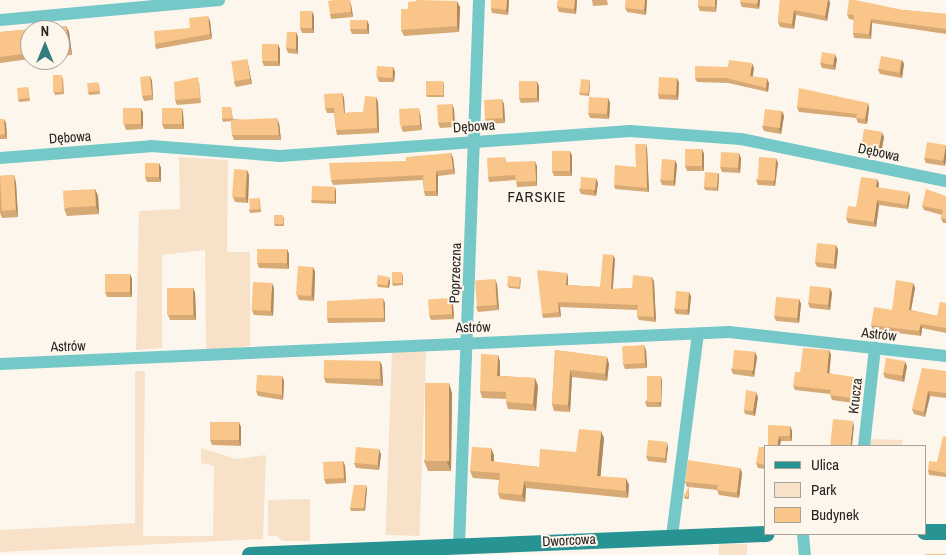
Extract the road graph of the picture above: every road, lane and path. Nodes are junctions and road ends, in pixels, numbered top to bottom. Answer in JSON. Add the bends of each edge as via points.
{"nodes":[{"id":1,"x":219,"y":0,"type":"edge"},
{"id":2,"x":479,"y":0,"type":"edge"},
{"id":3,"x":0,"y":20,"type":"edge"},
{"id":4,"x":475,"y":141,"type":"junction"},
{"id":5,"x":0,"y":158,"type":"edge"},
{"id":6,"x":946,"y":181,"type":"edge"},
{"id":7,"x":698,"y":334,"type":"junction"},
{"id":8,"x":468,"y":342,"type":"junction"},
{"id":9,"x":875,"y":348,"type":"junction"},
{"id":10,"x":946,"y":356,"type":"edge"},
{"id":11,"x":0,"y":364,"type":"edge"},
{"id":12,"x":864,"y":445,"type":"edge"},
{"id":13,"x":926,"y":532,"type":"edge"},
{"id":14,"x":946,"y":532,"type":"edge"},
{"id":15,"x":764,"y":534,"type":"edge"},
{"id":16,"x":803,"y":535,"type":"edge"},
{"id":17,"x":672,"y":536,"type":"junction"},
{"id":18,"x":459,"y":546,"type":"junction"},
{"id":19,"x":250,"y":555,"type":"edge"},
{"id":20,"x":805,"y":555,"type":"edge"}],
"edges":[{"from":1,"to":3,"type":"street"},
{"from":2,"to":4,"type":"street","name":"Poprzeczna"},
{"from":4,"to":5,"type":"street","name":"Dębowa","via":[[280,156],[151,146]]},
{"from":4,"to":6,"type":"street","name":"Dębowa","via":[[630,131],[691,133]]},
{"from":4,"to":8,"type":"street","name":"Poprzeczna"},
{"from":7,"to":8,"type":"street","name":"Astrów"},
{"from":7,"to":9,"type":"street","name":"Astrów","via":[[729,332]]},
{"from":7,"to":17,"type":"street"},
{"from":8,"to":11,"type":"street","name":"Astrów"},
{"from":8,"to":18,"type":"street","name":"Poprzeczna"},
{"from":9,"to":10,"type":"street","name":"Astrów"},
{"from":9,"to":12,"type":"street","name":"Krucza"},
{"from":13,"to":14,"type":"main road"},
{"from":15,"to":17,"type":"main road","name":"Dworcowa"},
{"from":16,"to":20,"type":"street"},
{"from":17,"to":18,"type":"main road","name":"Dworcowa"},
{"from":18,"to":19,"type":"main road","name":"Dworcowa"}]}
